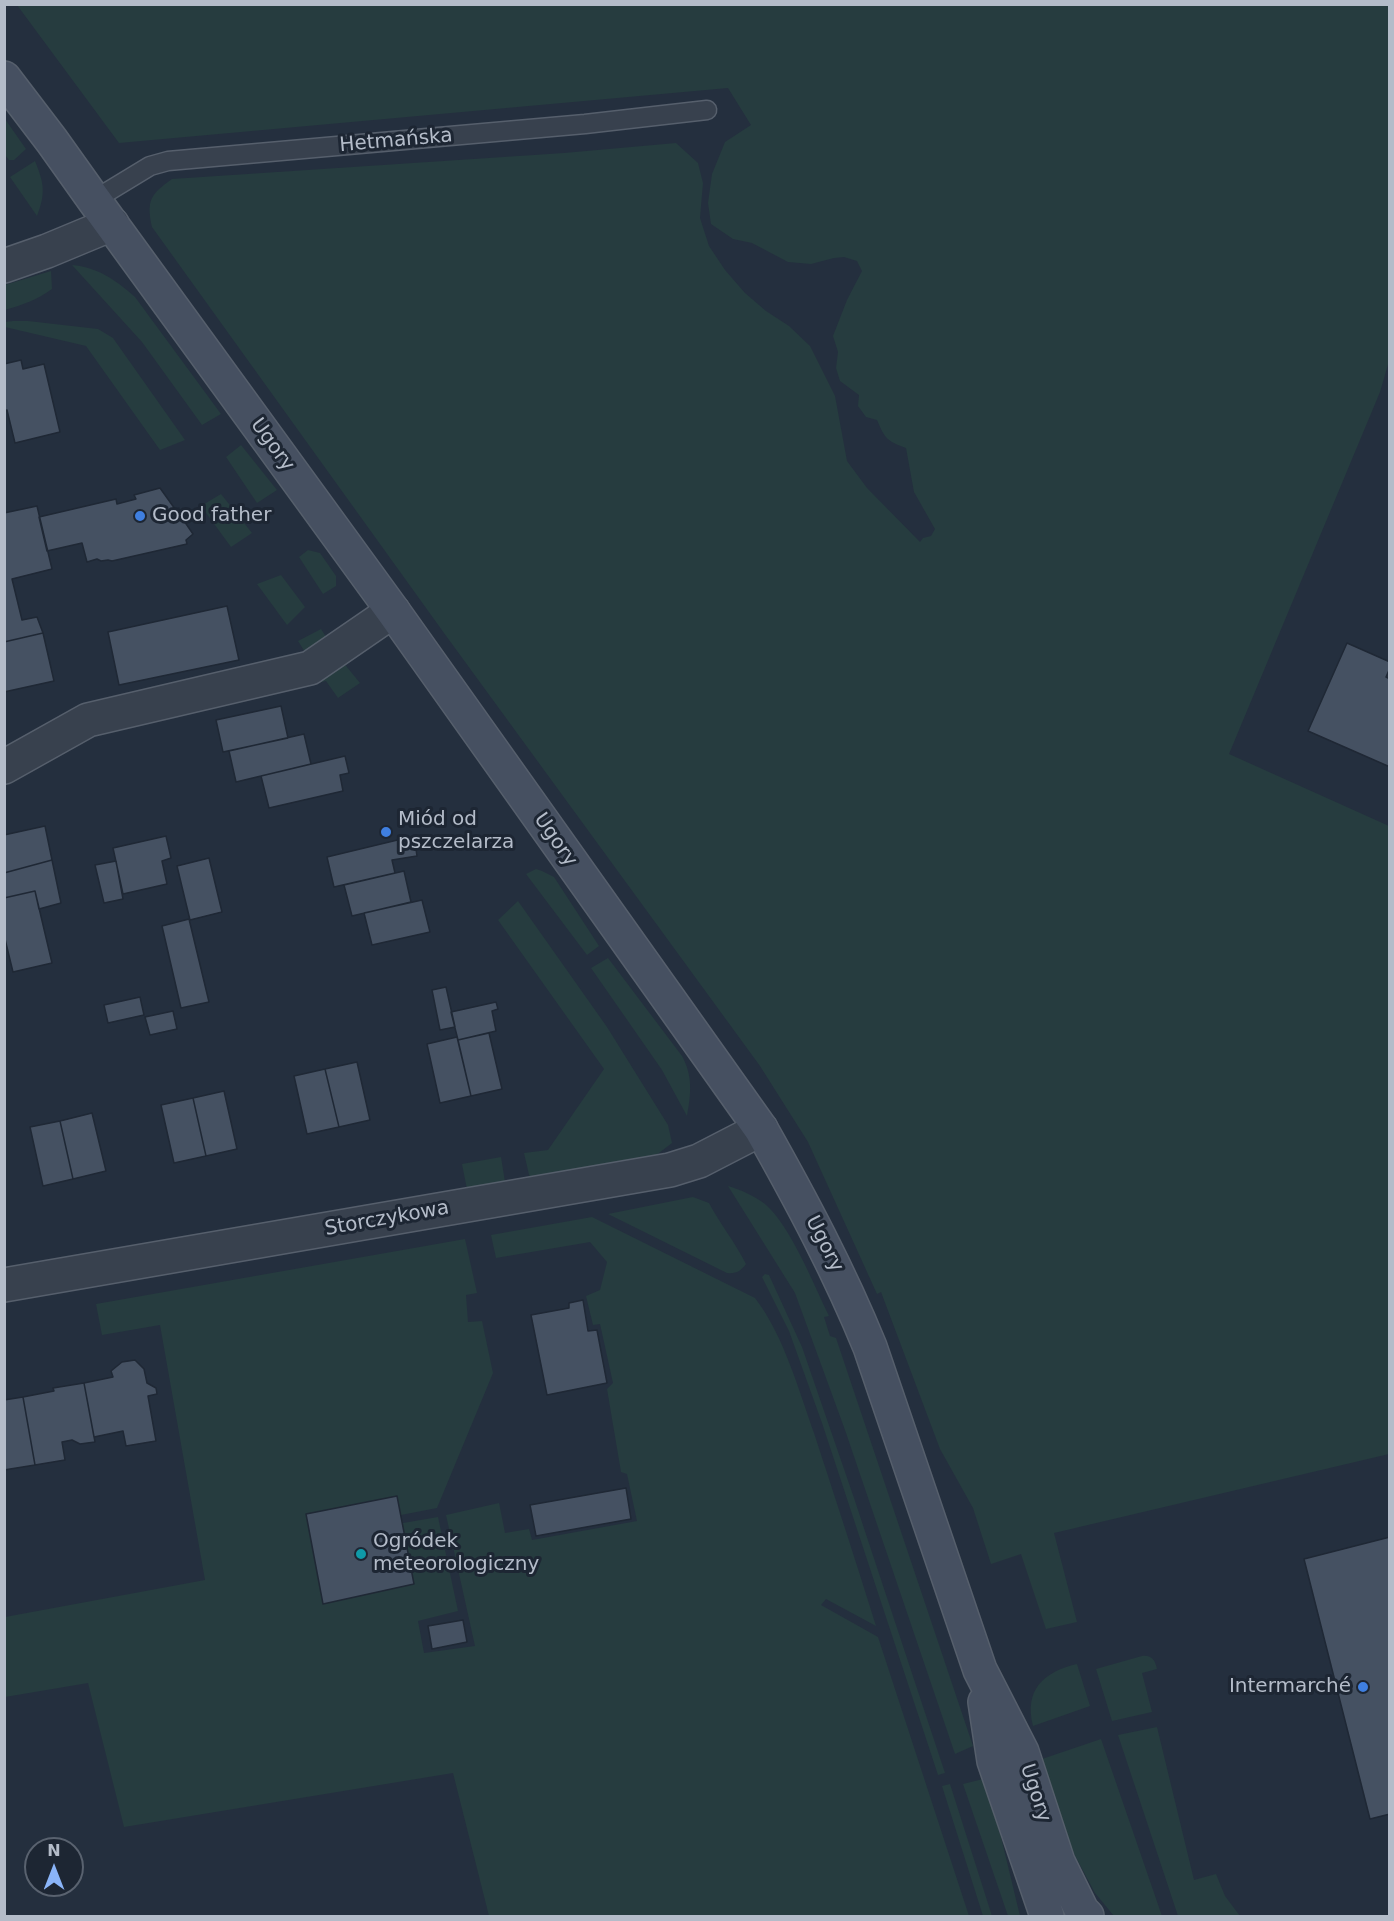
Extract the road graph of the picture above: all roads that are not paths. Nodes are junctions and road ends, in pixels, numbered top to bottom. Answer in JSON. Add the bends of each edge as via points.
{"nodes":[{"id":1,"x":4,"y":78,"type":"edge"},
{"id":2,"x":707,"y":110,"type":"dead end"},
{"id":3,"x":103,"y":212,"type":"junction"},
{"id":4,"x":4,"y":267,"type":"edge"},
{"id":5,"x":393,"y":611,"type":"junction"},
{"id":6,"x":4,"y":767,"type":"edge"},
{"id":7,"x":760,"y":1129,"type":"junction"},
{"id":8,"x":4,"y":1285,"type":"edge"},
{"id":9,"x":980,"y":1670,"type":"junction"},
{"id":10,"x":1047,"y":1917,"type":"edge"},
{"id":11,"x":1087,"y":1917,"type":"edge"}],
"edges":[{"from":1,"to":3,"type":"street","name":"Ugory"},
{"from":2,"to":3,"type":"lane","name":"Hetmańska","via":[[168,161],[150,166]]},
{"from":3,"to":4,"type":"street","via":[[47,251]]},
{"from":3,"to":5,"type":"street","name":"Ugory"},
{"from":5,"to":6,"type":"street","via":[[310,668],[88,720]]},
{"from":5,"to":7,"type":"street","name":"Ugory"},
{"from":7,"to":8,"type":"street","name":"Storczykowa","via":[[699,1161],[670,1170]]},
{"from":7,"to":9,"type":"street","name":"Ugory","via":[[809,1214],[850,1297]]},
{"from":9,"to":10,"type":"street","name":"Ugory","via":[[994,1761]]},
{"from":9,"to":11,"type":"street","name":"Ugory","via":[[1022,1752],[1058,1863]]}]}
